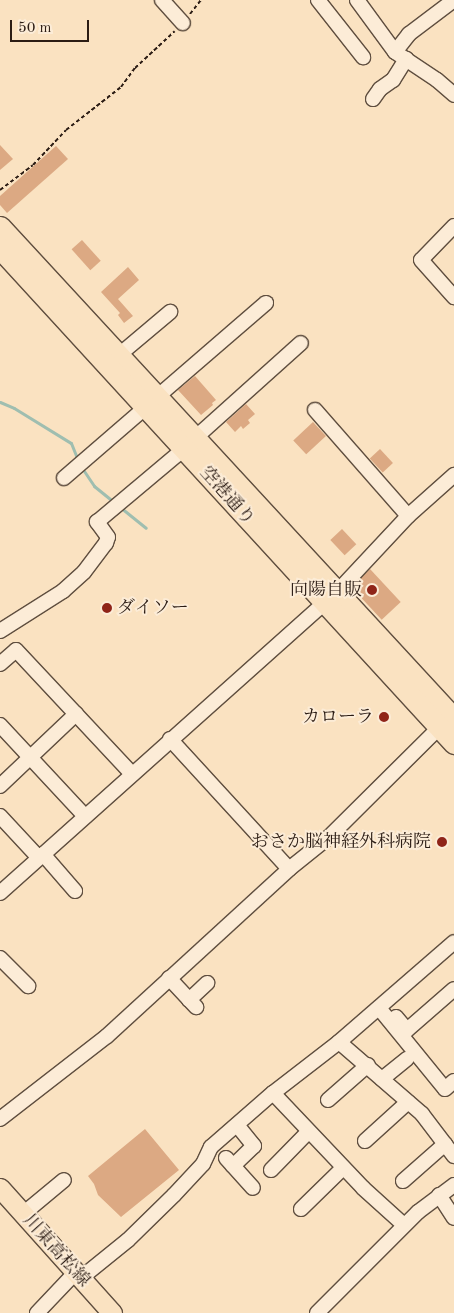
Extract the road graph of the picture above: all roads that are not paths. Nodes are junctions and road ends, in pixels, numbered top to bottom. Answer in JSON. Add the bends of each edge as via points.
{"nodes":[{"id":1,"x":162,"y":0,"type":"edge"},
{"id":2,"x":318,"y":0,"type":"edge"},
{"id":3,"x":357,"y":0,"type":"edge"},
{"id":4,"x":454,"y":0,"type":"edge"},
{"id":5,"x":183,"y":23,"type":"road end"},
{"id":6,"x":401,"y":55,"type":"junction"},
{"id":7,"x":363,"y":57,"type":"dead end"},
{"id":8,"x":454,"y":95,"type":"edge"},
{"id":9,"x":373,"y":98,"type":"dead end"},
{"id":10,"x":0,"y":226,"type":"edge"},
{"id":11,"x":454,"y":226,"type":"edge"},
{"id":12,"x":0,"y":248,"type":"edge"},
{"id":13,"x":454,"y":298,"type":"edge"},
{"id":14,"x":266,"y":303,"type":"dead end"},
{"id":15,"x":170,"y":312,"type":"dead end"},
{"id":16,"x":301,"y":343,"type":"dead end"},
{"id":17,"x":119,"y":356,"type":"junction"},
{"id":18,"x":151,"y":402,"type":"junction"},
{"id":19,"x":315,"y":410,"type":"dead end"},
{"id":20,"x":190,"y":444,"type":"junction"},
{"id":21,"x":454,"y":475,"type":"edge"},
{"id":22,"x":64,"y":478,"type":"dead end"},
{"id":23,"x":408,"y":516,"type":"junction"},
{"id":24,"x":331,"y":597,"type":"junction"},
{"id":25,"x":0,"y":631,"type":"edge"},
{"id":26,"x":0,"y":664,"type":"edge"},
{"id":27,"x":76,"y":714,"type":"junction"},
{"id":28,"x":451,"y":724,"type":"edge"},
{"id":29,"x":0,"y":725,"type":"edge"},
{"id":30,"x":170,"y":739,"type":"junction"},
{"id":31,"x":31,"y":758,"type":"junction"},
{"id":32,"x":132,"y":774,"type":"junction"},
{"id":33,"x":0,"y":786,"type":"edge"},
{"id":34,"x":0,"y":816,"type":"edge"},
{"id":35,"x":85,"y":816,"type":"junction"},
{"id":36,"x":41,"y":856,"type":"junction"},
{"id":37,"x":289,"y":869,"type":"junction"},
{"id":38,"x":75,"y":892,"type":"dead end"},
{"id":39,"x":0,"y":893,"type":"edge"},
{"id":40,"x":454,"y":942,"type":"edge"},
{"id":41,"x":0,"y":958,"type":"edge"},
{"id":42,"x":169,"y":978,"type":"junction"},
{"id":43,"x":207,"y":983,"type":"dead end"},
{"id":44,"x":28,"y":986,"type":"dead end"},
{"id":45,"x":454,"y":989,"type":"edge"},
{"id":46,"x":382,"y":1005,"type":"junction"},
{"id":47,"x":339,"y":1042,"type":"junction"},
{"id":48,"x":407,"y":1059,"type":"dead end"},
{"id":49,"x":368,"y":1065,"type":"junction"},
{"id":50,"x":382,"y":1079,"type":"junction"},
{"id":51,"x":454,"y":1081,"type":"edge"},
{"id":52,"x":273,"y":1092,"type":"junction"},
{"id":53,"x":328,"y":1100,"type":"dead end"},
{"id":54,"x":408,"y":1102,"type":"junction"},
{"id":55,"x":0,"y":1119,"type":"edge"},
{"id":56,"x":236,"y":1125,"type":"junction"},
{"id":57,"x":309,"y":1131,"type":"junction"},
{"id":58,"x":365,"y":1141,"type":"dead end"},
{"id":59,"x":445,"y":1144,"type":"junction"},
{"id":60,"x":454,"y":1156,"type":"edge"},
{"id":61,"x":343,"y":1168,"type":"junction"},
{"id":62,"x":64,"y":1180,"type":"dead end"},
{"id":63,"x":403,"y":1181,"type":"dead end"},
{"id":64,"x":454,"y":1185,"type":"edge"},
{"id":65,"x":0,"y":1188,"type":"edge"},
{"id":66,"x":439,"y":1196,"type":"junction"},
{"id":67,"x":301,"y":1209,"type":"dead end"},
{"id":68,"x":23,"y":1214,"type":"junction"},
{"id":69,"x":454,"y":1218,"type":"edge"},
{"id":70,"x":404,"y":1225,"type":"junction"},
{"id":71,"x":78,"y":1276,"type":"junction"},
{"id":72,"x":47,"y":1306,"type":"edge"},
{"id":73,"x":37,"y":1313,"type":"edge"},
{"id":74,"x":112,"y":1313,"type":"edge"},
{"id":75,"x":317,"y":1313,"type":"edge"}],
"edges":[{"from":1,"to":5,"type":"street"},
{"from":2,"to":7,"type":"street"},
{"from":3,"to":6,"type":"street"},
{"from":4,"to":6,"type":"street","via":[[409,34]]},
{"from":6,"to":8,"type":"street"},
{"from":6,"to":9,"type":"street","via":[[393,80]]},
{"from":10,"to":17,"type":"highway","name":"空港通り"},
{"from":11,"to":13,"type":"street","via":[[421,260]]},
{"from":12,"to":18,"type":"highway","name":"空港通り"},
{"from":14,"to":18,"type":"street"},
{"from":15,"to":17,"type":"street"},
{"from":16,"to":20,"type":"street"},
{"from":17,"to":18,"type":"highway","name":"空港通り"},
{"from":18,"to":20,"type":"highway","name":"空港通り"},
{"from":18,"to":22,"type":"street"},
{"from":19,"to":23,"type":"street"},
{"from":20,"to":24,"type":"highway","name":"空港通り"},
{"from":20,"to":25,"type":"street","via":[[97,522],[108,536],[106,544],[84,572],[63,591]]},
{"from":21,"to":23,"type":"street"},
{"from":23,"to":24,"type":"street"},
{"from":24,"to":28,"type":"highway","name":"空港通り"},
{"from":24,"to":30,"type":"street"},
{"from":26,"to":27,"type":"street","via":[[16,650]]},
{"from":27,"to":31,"type":"street"},
{"from":27,"to":32,"type":"street"},
{"from":28,"to":37,"type":"street","via":[[329,837]]},
{"from":29,"to":31,"type":"street"},
{"from":30,"to":32,"type":"street"},
{"from":30,"to":37,"type":"street"},
{"from":31,"to":33,"type":"street"},
{"from":31,"to":35,"type":"street"},
{"from":32,"to":35,"type":"street"},
{"from":34,"to":36,"type":"street"},
{"from":35,"to":36,"type":"street"},
{"from":36,"to":38,"type":"street"},
{"from":36,"to":39,"type":"street"},
{"from":37,"to":42,"type":"street"},
{"from":40,"to":46,"type":"street"},
{"from":41,"to":44,"type":"street"},
{"from":42,"to":43,"type":"street","via":[[193,1003]]},
{"from":42,"to":55,"type":"street","via":[[107,1036]]},
{"from":45,"to":46,"type":"street","via":[[407,1030]]},
{"from":46,"to":47,"type":"street"},
{"from":46,"to":51,"type":"street","via":[[445,1089]]},
{"from":47,"to":49,"type":"street"},
{"from":47,"to":52,"type":"street"},
{"from":48,"to":50,"type":"street"},
{"from":49,"to":50,"type":"street"},
{"from":49,"to":53,"type":"street"},
{"from":50,"to":54,"type":"street"},
{"from":52,"to":56,"type":"street"},
{"from":52,"to":57,"type":"street"},
{"from":54,"to":58,"type":"street"},
{"from":54,"to":59,"type":"street","via":[[422,1114]]},
{"from":56,"to":57,"type":"street","via":[[254,1146],[230,1162],[258,1183]]},
{"from":56,"to":71,"type":"street","via":[[212,1148],[204,1164],[128,1240]]},
{"from":57,"to":61,"type":"street"},
{"from":59,"to":60,"type":"street"},
{"from":59,"to":63,"type":"street"},
{"from":61,"to":67,"type":"street"},
{"from":61,"to":70,"type":"street"},
{"from":62,"to":68,"type":"street"},
{"from":64,"to":66,"type":"street"},
{"from":65,"to":68,"type":"main road","name":"川東高松線"},
{"from":66,"to":69,"type":"street"},
{"from":66,"to":70,"type":"street"},
{"from":68,"to":71,"type":"main road","name":"川東高松線"},
{"from":70,"to":75,"type":"street"},
{"from":71,"to":72,"type":"street"},
{"from":71,"to":74,"type":"main road","name":"川東高松線"},
{"from":72,"to":73,"type":"street"}]}
